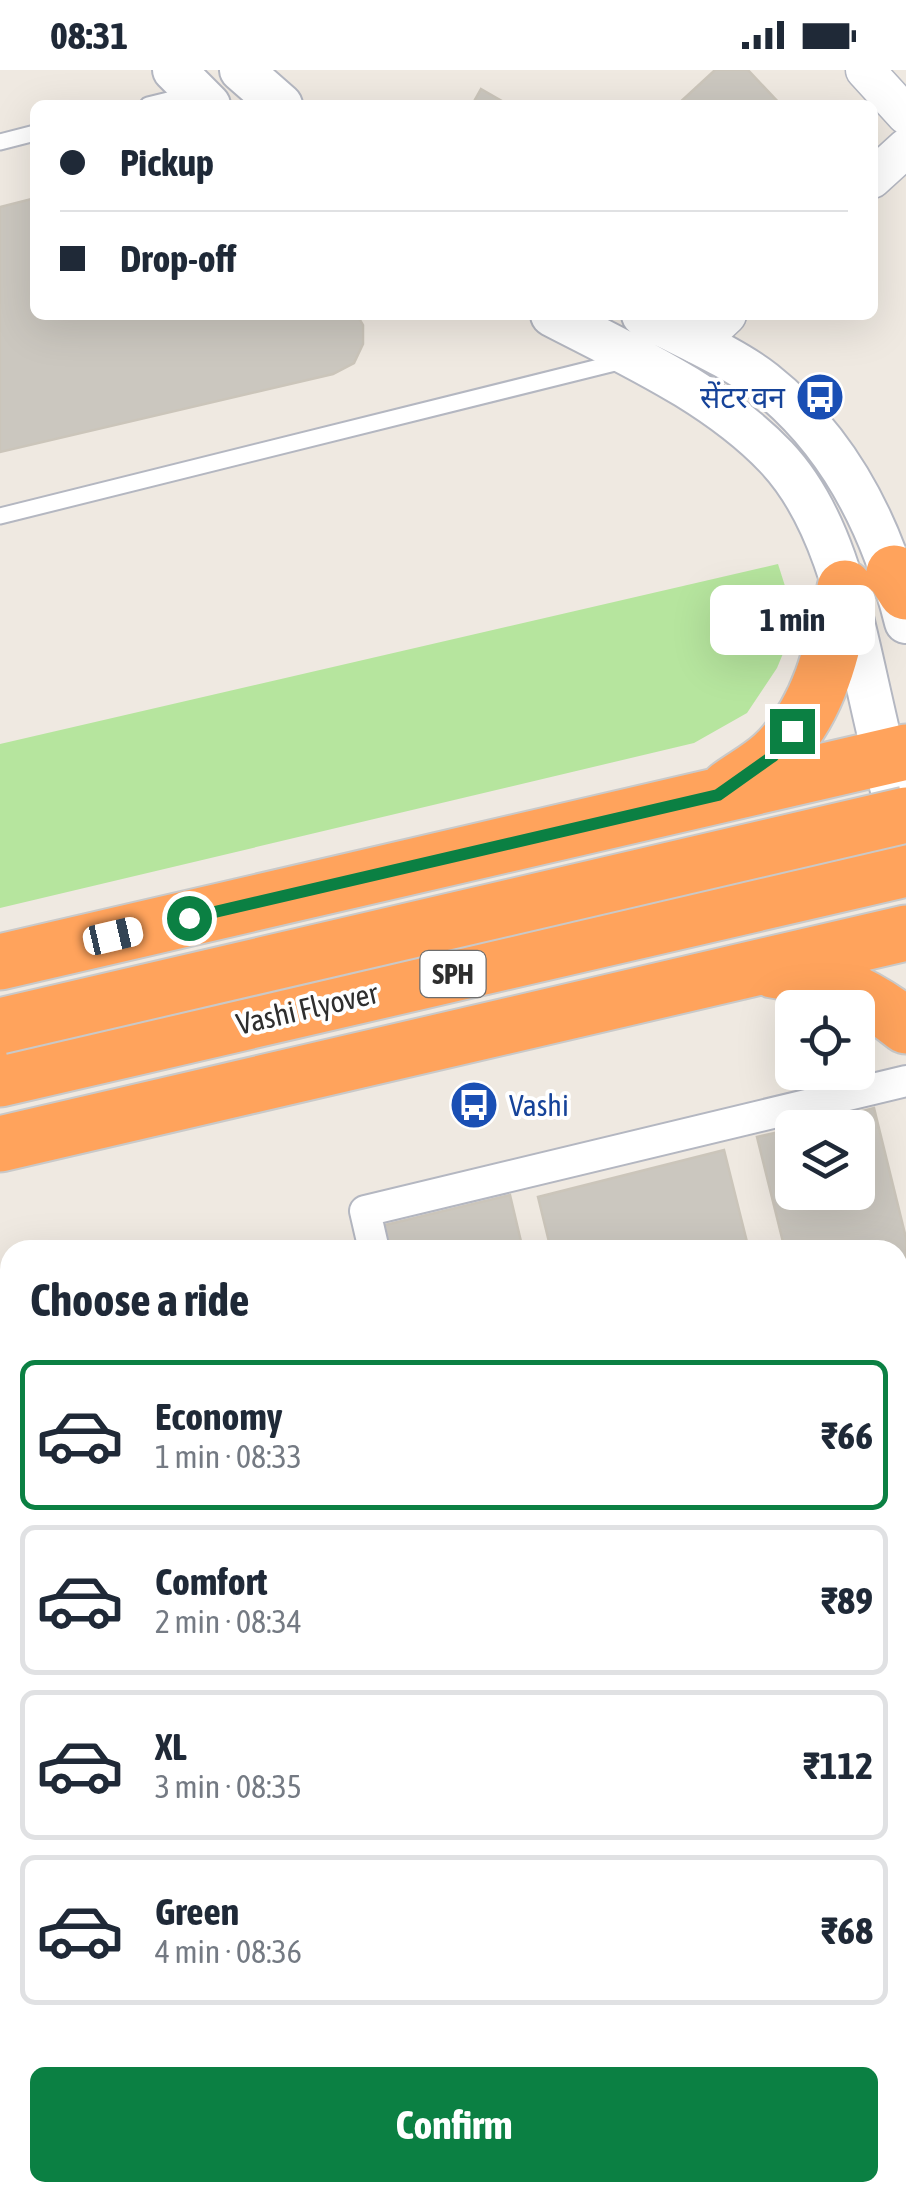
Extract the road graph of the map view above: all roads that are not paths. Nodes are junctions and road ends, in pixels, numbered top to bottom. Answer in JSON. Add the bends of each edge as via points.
{"nodes":[{"id":1,"x":241,"y":70,"type":"edge"},
{"id":2,"x":864,"y":70,"type":"edge"},
{"id":3,"x":193,"y":89,"type":"edge"},
{"id":4,"x":162,"y":100,"type":"edge"},
{"id":5,"x":275,"y":100,"type":"edge"},
{"id":6,"x":894,"y":105,"type":"edge"},
{"id":7,"x":30,"y":134,"type":"edge"},
{"id":8,"x":0,"y":142,"type":"edge"},
{"id":9,"x":906,"y":148,"type":"edge"},
{"id":10,"x":878,"y":174,"type":"edge"},
{"id":11,"x":592,"y":320,"type":"edge"},
{"id":12,"x":722,"y":320,"type":"edge"},
{"id":13,"x":647,"y":327,"type":"edge"},
{"id":14,"x":696,"y":344,"type":"junction"},
{"id":15,"x":0,"y":516,"type":"edge"},
{"id":16,"x":888,"y":594,"type":"edge"},
{"id":17,"x":895,"y":754,"type":"edge"},
{"id":18,"x":718,"y":795,"type":"junction"},
{"id":19,"x":906,"y":815,"type":"edge"},
{"id":20,"x":906,"y":850,"type":"edge"},
{"id":21,"x":906,"y":869,"type":"edge"},
{"id":22,"x":906,"y":934,"type":"edge"},
{"id":23,"x":0,"y":962,"type":"edge"},
{"id":24,"x":757,"y":968,"type":"junction"},
{"id":25,"x":0,"y":1026,"type":"edge"},
{"id":26,"x":906,"y":1026,"type":"edge"},
{"id":27,"x":0,"y":1080,"type":"edge"},
{"id":28,"x":906,"y":1082,"type":"edge"},
{"id":29,"x":0,"y":1144,"type":"edge"},
{"id":30,"x":372,"y":1240,"type":"edge"}],
"edges":[{"from":1,"to":5,"type":"main road"},
{"from":2,"to":6,"type":"street"},
{"from":3,"to":4,"type":"lane"},
{"from":7,"to":8,"type":"lane"},
{"from":9,"to":10,"type":"street"},
{"from":11,"to":13,"type":"main road"},
{"from":12,"to":14,"type":"street"},
{"from":13,"to":14,"type":"main road"},
{"from":13,"to":15,"type":"lane"},
{"from":13,"to":16,"type":"main road","via":[[778,459]]},
{"from":14,"to":16,"type":"main road","via":[[762,380],[815,428],[854,485]]},
{"from":16,"to":17,"type":"main road"},
{"from":16,"to":18,"type":"highway","via":[[833,649],[811,707],[773,756]]},
{"from":17,"to":18,"type":"highway"},
{"from":17,"to":20,"type":"main road"},
{"from":18,"to":23,"type":"highway"},
{"from":19,"to":25,"type":"highway","name":"Vashi Flyover","number":"SPH","bridge":true},
{"from":21,"to":27,"type":"highway","name":"Vashi Flyover","number":"SPH"},
{"from":22,"to":24,"type":"highway"},
{"from":24,"to":26,"type":"highway","via":[[821,978],[880,1004]]},
{"from":24,"to":29,"type":"highway"},
{"from":28,"to":30,"type":"street","via":[[364,1210]]}]}
